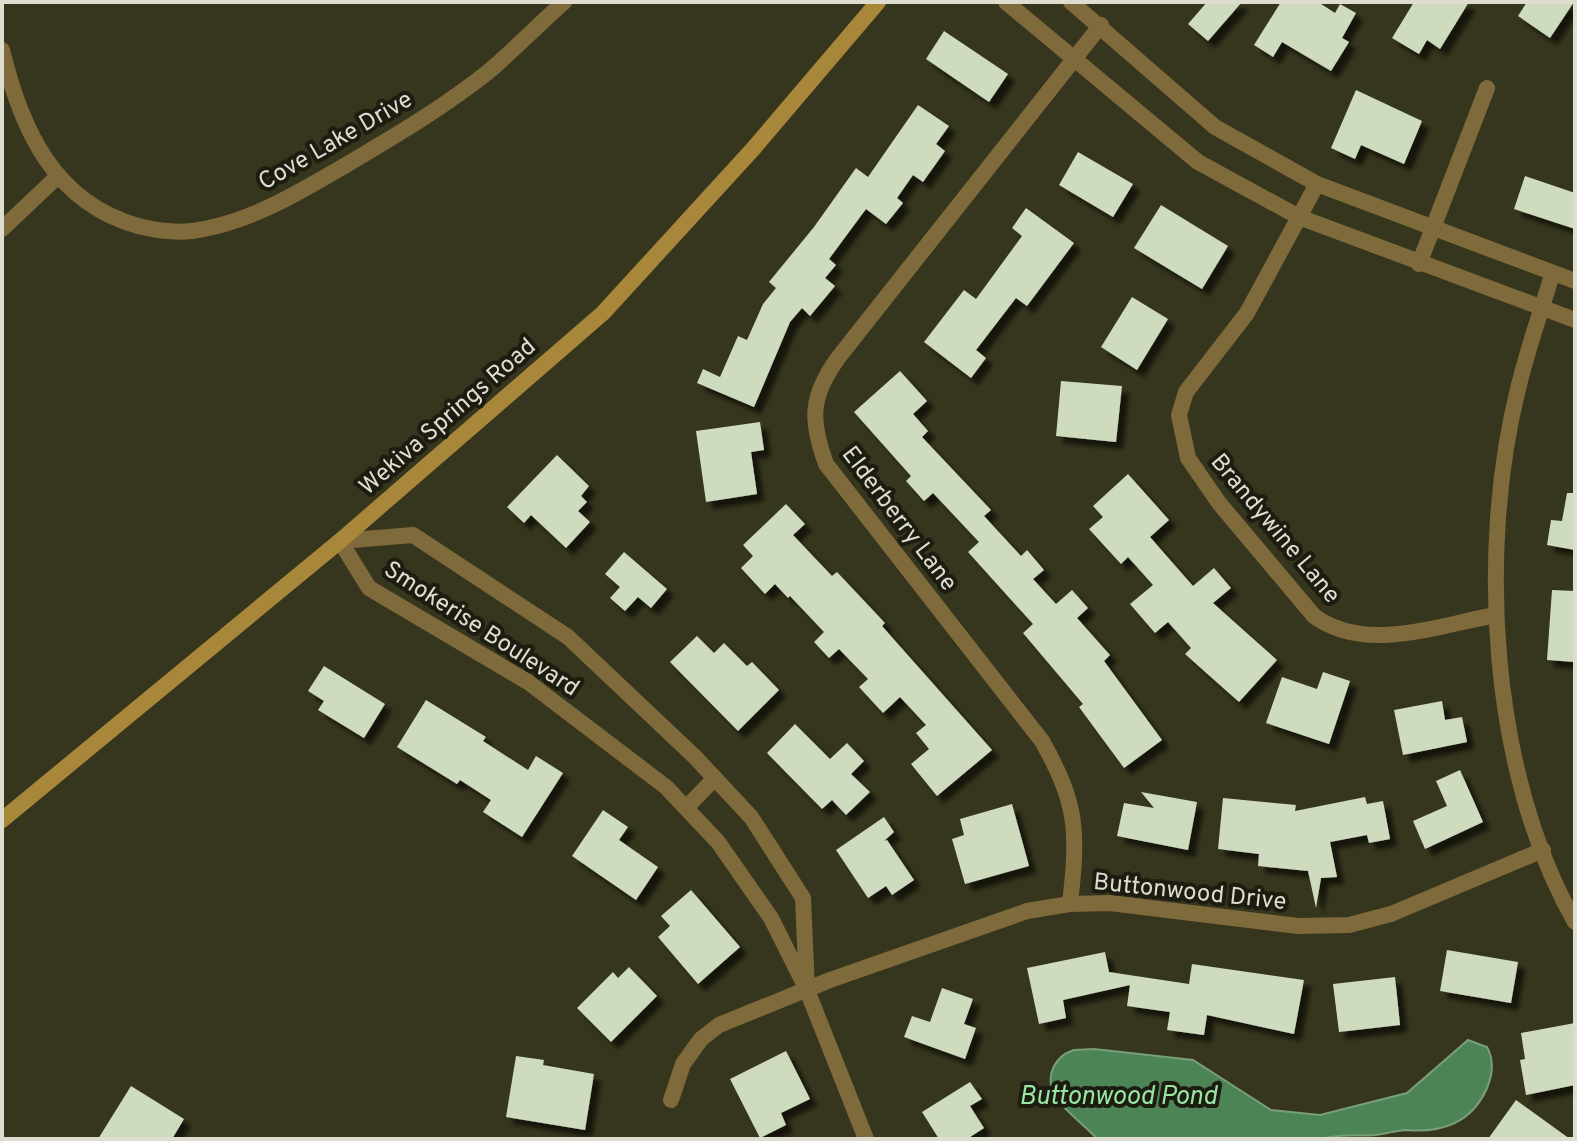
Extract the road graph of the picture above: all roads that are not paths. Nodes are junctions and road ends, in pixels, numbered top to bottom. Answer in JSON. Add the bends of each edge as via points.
{"nodes":[{"id":1,"x":564,"y":2,"type":"edge"},
{"id":2,"x":878,"y":2,"type":"edge"},
{"id":3,"x":1006,"y":2,"type":"edge"},
{"id":4,"x":1071,"y":2,"type":"edge"},
{"id":5,"x":1101,"y":25,"type":"junction"},
{"id":6,"x":2,"y":50,"type":"edge"},
{"id":7,"x":1074,"y":59,"type":"junction"},
{"id":8,"x":1487,"y":88,"type":"dead end"},
{"id":9,"x":57,"y":177,"type":"junction"},
{"id":10,"x":1317,"y":184,"type":"junction"},
{"id":11,"x":1299,"y":217,"type":"junction"},
{"id":12,"x":2,"y":229,"type":"edge"},
{"id":13,"x":1432,"y":229,"type":"junction"},
{"id":14,"x":1419,"y":264,"type":"junction"},
{"id":15,"x":1552,"y":275,"type":"junction"},
{"id":16,"x":1575,"y":281,"type":"edge"},
{"id":17,"x":1541,"y":310,"type":"junction"},
{"id":18,"x":1575,"y":320,"type":"edge"},
{"id":19,"x":340,"y":541,"type":"junction"},
{"id":20,"x":1496,"y":615,"type":"junction"},
{"id":21,"x":715,"y":778,"type":"junction"},
{"id":22,"x":686,"y":808,"type":"junction"},
{"id":23,"x":2,"y":820,"type":"edge"},
{"id":24,"x":1543,"y":850,"type":"junction"},
{"id":25,"x":1070,"y":904,"type":"junction"},
{"id":26,"x":1575,"y":922,"type":"edge"},
{"id":27,"x":807,"y":990,"type":"junction"},
{"id":28,"x":671,"y":1100,"type":"dead end"},
{"id":29,"x":866,"y":1139,"type":"edge"}],
"edges":[{"from":1,"to":9,"type":"street","name":"Cove Lake Drive","via":[[488,71],[418,123],[289,199],[233,222],[201,230],[157,231],[117,220]]},
{"from":2,"to":19,"type":"main road","name":"Wekiva Springs Road","via":[[603,313]]},
{"from":3,"to":7,"type":"street"},
{"from":4,"to":5,"type":"street"},
{"from":5,"to":7,"type":"street","name":"Elderberry Lane"},
{"from":5,"to":10,"type":"street","via":[[1215,127]]},
{"from":6,"to":9,"type":"street","name":"Cove Lake Drive","via":[[28,133]]},
{"from":7,"to":11,"type":"street","via":[[1198,162]]},
{"from":7,"to":25,"type":"street","name":"Elderberry Lane","via":[[830,370],[814,410],[815,434],[826,464],[1042,741],[1063,778],[1077,844]]},
{"from":8,"to":13,"type":"street"},
{"from":9,"to":12,"type":"street"},
{"from":10,"to":11,"type":"street","name":"Brandywine Lane"},
{"from":10,"to":13,"type":"street"},
{"from":11,"to":14,"type":"street"},
{"from":11,"to":20,"type":"street","name":"Brandywine Lane","via":[[1247,313],[1186,392],[1179,415],[1188,458],[1248,537],[1330,628],[1353,636],[1382,636]]},
{"from":13,"to":14,"type":"street"},
{"from":13,"to":15,"type":"street"},
{"from":14,"to":17,"type":"street"},
{"from":15,"to":16,"type":"street"},
{"from":15,"to":17,"type":"street"},
{"from":17,"to":18,"type":"street"},
{"from":17,"to":20,"type":"street","via":[[1518,386],[1503,470]]},
{"from":19,"to":21,"type":"street","name":"Smokerise Boulevard","via":[[413,535],[568,637]]},
{"from":19,"to":22,"type":"street","name":"Smokerise Boulevard","via":[[369,588],[528,682]]},
{"from":19,"to":23,"type":"main road","name":"Wekiva Springs Road"},
{"from":20,"to":24,"type":"street","via":[[1512,751]]},
{"from":21,"to":22,"type":"street"},
{"from":21,"to":27,"type":"street","name":"Smokerise Boulevard","via":[[751,817],[803,898]]},
{"from":22,"to":27,"type":"street","name":"Smokerise Boulevard","via":[[718,842],[771,918]]},
{"from":24,"to":25,"type":"street","name":"Buttonwood Drive","via":[[1391,914],[1349,925],[1298,926],[1110,903]]},
{"from":24,"to":26,"type":"street"},
{"from":25,"to":27,"type":"street","name":"Buttonwood Drive","via":[[1027,911]]},
{"from":27,"to":28,"type":"street","name":"Buttonwood Drive","via":[[719,1025],[701,1039],[683,1064]]},
{"from":27,"to":29,"type":"street","name":"Smokerise Boulevard"}]}
